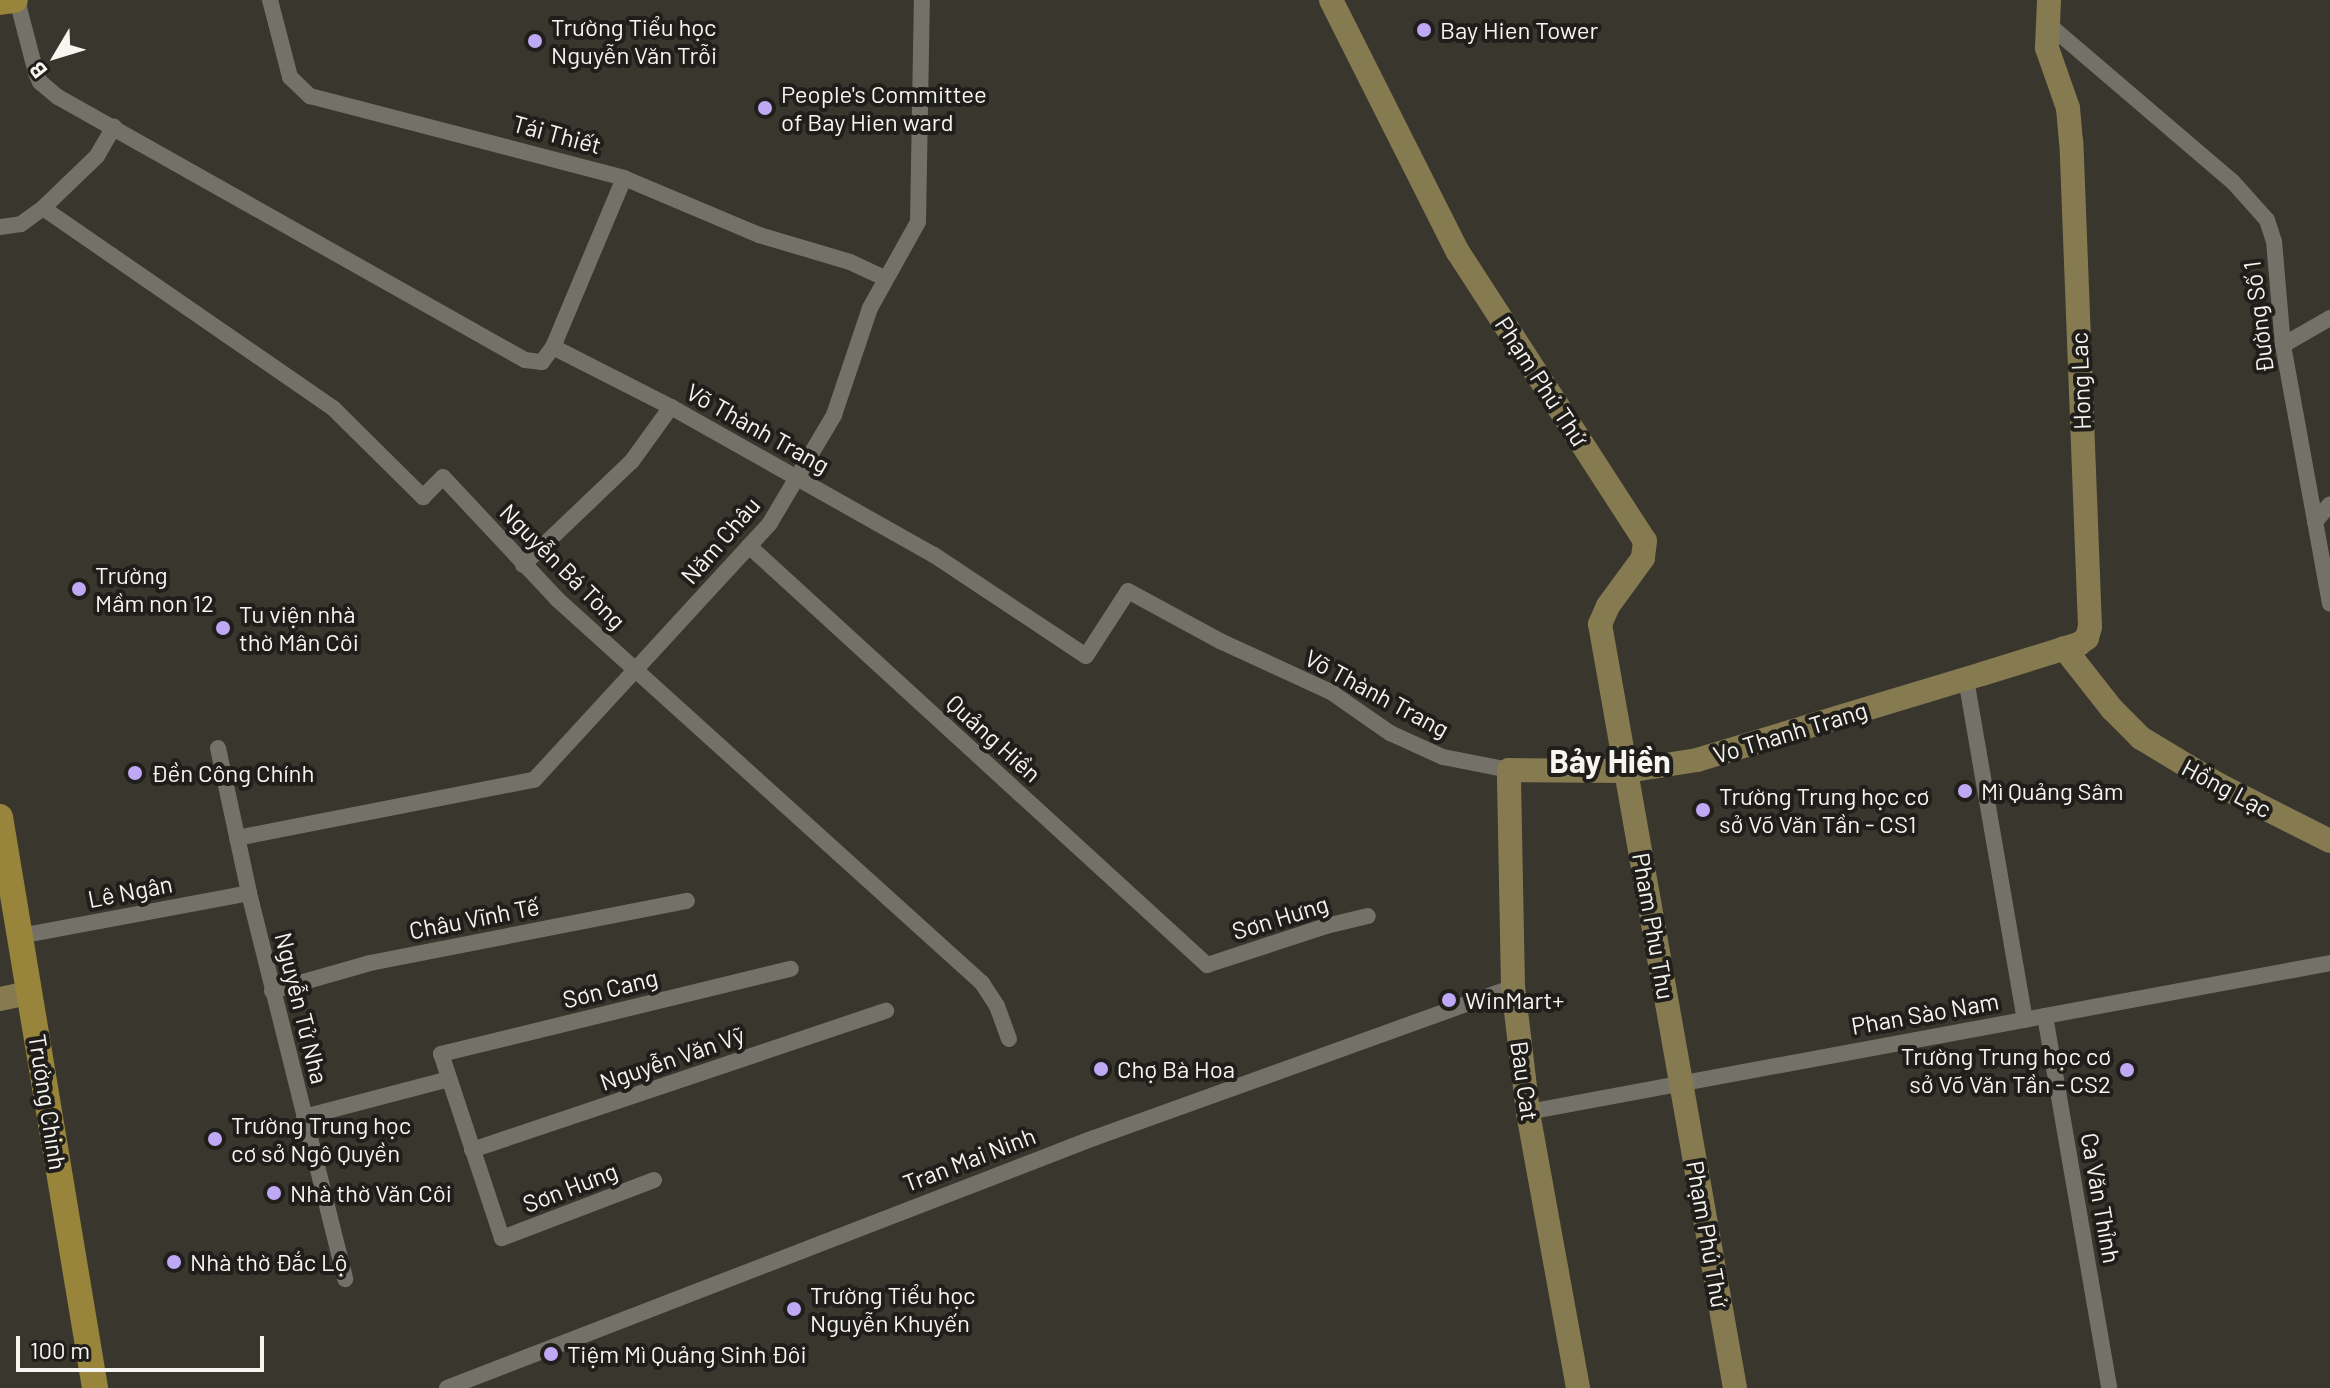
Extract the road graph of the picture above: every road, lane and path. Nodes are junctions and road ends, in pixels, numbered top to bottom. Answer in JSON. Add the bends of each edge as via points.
{"nodes":[{"id":1,"x":16,"y":0,"type":"edge"},
{"id":2,"x":270,"y":0,"type":"edge"},
{"id":3,"x":922,"y":0,"type":"edge"},
{"id":4,"x":1331,"y":0,"type":"edge"},
{"id":5,"x":0,"y":2,"type":"edge"},
{"id":6,"x":2049,"y":12,"type":"edge"},
{"id":7,"x":114,"y":127,"type":"junction"},
{"id":8,"x":624,"y":178,"type":"junction"},
{"id":9,"x":43,"y":208,"type":"junction"},
{"id":10,"x":0,"y":227,"type":"edge"},
{"id":11,"x":884,"y":278,"type":"junction"},
{"id":12,"x":2330,"y":318,"type":"edge"},
{"id":13,"x":2283,"y":345,"type":"junction"},
{"id":14,"x":553,"y":347,"type":"junction"},
{"id":15,"x":671,"y":407,"type":"junction"},
{"id":16,"x":798,"y":478,"type":"junction"},
{"id":17,"x":2330,"y":504,"type":"edge"},
{"id":18,"x":2321,"y":534,"type":"edge"},
{"id":19,"x":749,"y":546,"type":"junction"},
{"id":20,"x":523,"y":565,"type":"junction"},
{"id":21,"x":2330,"y":604,"type":"edge"},
{"id":22,"x":2064,"y":648,"type":"junction"},
{"id":23,"x":636,"y":670,"type":"junction"},
{"id":24,"x":1966,"y":679,"type":"junction"},
{"id":25,"x":218,"y":748,"type":"dead end"},
{"id":26,"x":1509,"y":770,"type":"junction"},
{"id":27,"x":1627,"y":771,"type":"junction"},
{"id":28,"x":0,"y":817,"type":"edge"},
{"id":29,"x":237,"y":838,"type":"junction"},
{"id":30,"x":2330,"y":841,"type":"edge"},
{"id":31,"x":249,"y":893,"type":"junction"},
{"id":32,"x":687,"y":901,"type":"dead end"},
{"id":33,"x":1368,"y":916,"type":"dead end"},
{"id":34,"x":0,"y":918,"type":"edge"},
{"id":35,"x":20,"y":936,"type":"junction"},
{"id":36,"x":2330,"y":963,"type":"edge"},
{"id":37,"x":1207,"y":965,"type":"joint"},
{"id":38,"x":791,"y":969,"type":"dead end"},
{"id":39,"x":1513,"y":987,"type":"junction"},
{"id":40,"x":272,"y":991,"type":"junction"},
{"id":41,"x":14,"y":996,"type":"edge"},
{"id":42,"x":886,"y":1011,"type":"dead end"},
{"id":43,"x":2045,"y":1016,"type":"junction"},
{"id":44,"x":2025,"y":1020,"type":"junction"},
{"id":45,"x":1009,"y":1039,"type":"dead end"},
{"id":46,"x":449,"y":1079,"type":"junction"},
{"id":47,"x":1682,"y":1081,"type":"junction"},
{"id":48,"x":1528,"y":1112,"type":"junction"},
{"id":49,"x":304,"y":1117,"type":"junction"},
{"id":50,"x":472,"y":1150,"type":"junction"},
{"id":51,"x":654,"y":1180,"type":"dead end"},
{"id":52,"x":345,"y":1279,"type":"dead end"},
{"id":53,"x":78,"y":1388,"type":"edge"},
{"id":54,"x":95,"y":1388,"type":"edge"},
{"id":55,"x":447,"y":1388,"type":"edge"},
{"id":56,"x":1578,"y":1388,"type":"edge"},
{"id":57,"x":1735,"y":1388,"type":"edge"},
{"id":58,"x":2109,"y":1388,"type":"edge"}],
"edges":[{"from":1,"to":5,"type":"main road"},
{"from":1,"to":7,"type":"street","via":[[40,82]]},
{"from":2,"to":8,"type":"street","name":"Tái Thiết","via":[[290,77],[310,96]]},
{"from":3,"to":11,"type":"street","name":"Năm Châu","via":[[921,208],[913,234]]},
{"from":4,"to":27,"type":"street","name":"Phạm Phú Thứ","via":[[1458,252],[1644,537],[1643,558],[1600,624]]},
{"from":6,"to":13,"type":"street","name":"Đường Số 1","via":[[2260,209],[2274,241]]},
{"from":6,"to":22,"type":"street","name":"Hong Lac","via":[[2047,48],[2068,108],[2071,142],[2090,627],[2085,640]]},
{"from":7,"to":9,"type":"street","via":[[97,156]]},
{"from":7,"to":14,"type":"street","via":[[525,360],[542,362]]},
{"from":8,"to":11,"type":"street","name":"Tái Thiết","via":[[759,235],[850,262]]},
{"from":8,"to":14,"type":"street"},
{"from":9,"to":10,"type":"street","via":[[21,224]]},
{"from":9,"to":20,"type":"street","name":"Nguyễn Bá Tòng","via":[[333,408],[423,497],[443,477]]},
{"from":11,"to":16,"type":"street","name":"Năm Châu","via":[[834,415]]},
{"from":12,"to":13,"type":"street"},
{"from":13,"to":18,"type":"street","name":"Đường Số 1"},
{"from":14,"to":15,"type":"street","name":"Võ Thành Trang"},
{"from":15,"to":16,"type":"street","name":"Võ Thành Trang"},
{"from":15,"to":20,"type":"street","via":[[632,461]]},
{"from":16,"to":19,"type":"street","name":"Năm Châu"},
{"from":16,"to":26,"type":"street","name":"Võ Thành Trang","via":[[934,555],[1086,656],[1128,591],[1331,692],[1390,733],[1443,757]]},
{"from":17,"to":18,"type":"street"},
{"from":18,"to":21,"type":"street","name":"Đường Số 1"},
{"from":19,"to":23,"type":"street","name":"Năm Châu"},
{"from":19,"to":37,"type":"street","name":"Quảng Hiền"},
{"from":20,"to":23,"type":"street","name":"Nguyễn Bá Tòng"},
{"from":22,"to":24,"type":"street","name":"Vo Thanh Trang"},
{"from":22,"to":30,"type":"street","via":[[2112,709],[2148,743]]},
{"from":23,"to":29,"type":"street","name":"Năm Châu","via":[[526,784]]},
{"from":23,"to":45,"type":"street","name":"Nguyễn Bá Tòng","via":[[982,983]]},
{"from":24,"to":27,"type":"street","name":"Vo Thanh Trang","via":[[1725,753]]},
{"from":24,"to":44,"type":"street"},
{"from":25,"to":29,"type":"street","name":"Nguyễn Tử Nha"},
{"from":26,"to":27,"type":"street","name":"Vo Thanh Trang"},
{"from":26,"to":39,"type":"street","name":"Bau Cat"},
{"from":27,"to":47,"type":"street","name":"Pham Phu Thu"},
{"from":28,"to":35,"type":"main road","name":"Trường Chinh"},
{"from":29,"to":31,"type":"street","name":"Nguyễn Tử Nha"},
{"from":31,"to":35,"type":"street","name":"Lê Ngân"},
{"from":31,"to":40,"type":"street","name":"Nguyễn Tử Nha"},
{"from":32,"to":40,"type":"street","name":"Châu Vĩnh Tế","via":[[370,963]]},
{"from":33,"to":37,"type":"street","name":"Sơn Hưng"},
{"from":34,"to":41,"type":"main road","name":"Trường Chinh"},
{"from":35,"to":41,"type":"main road","name":"Trường Chinh"},
{"from":36,"to":43,"type":"street","name":"Phan Sào Nam"},
{"from":38,"to":46,"type":"street","name":"Sơn Cang","via":[[441,1054]]},
{"from":39,"to":48,"type":"street","name":"Bau Cat"},
{"from":39,"to":55,"type":"street","name":"Tran Mai Ninh","via":[[1081,1143]]},
{"from":40,"to":49,"type":"street","name":"Nguyễn Tử Nha"},
{"from":41,"to":53,"type":"main road","name":"Trường Chinh"},
{"from":41,"to":54,"type":"main road","name":"Trường Chinh"},
{"from":42,"to":50,"type":"street","name":"Nguyễn Văn Vỹ"},
{"from":43,"to":44,"type":"street","name":"Phan Sào Nam"},
{"from":43,"to":58,"type":"street","name":"Ca Văn Thỉnh"},
{"from":44,"to":47,"type":"street","name":"Phan Sào Nam"},
{"from":46,"to":49,"type":"street"},
{"from":46,"to":50,"type":"street"},
{"from":47,"to":48,"type":"street","name":"Phan Sào Nam"},
{"from":47,"to":57,"type":"street","name":"Phạm Phú Thứ"},
{"from":48,"to":56,"type":"street","name":"Bau Cat"},
{"from":49,"to":52,"type":"street","name":"Nguyễn Tử Nha"},
{"from":50,"to":51,"type":"street","name":"Sơn Hưng","via":[[502,1238]]}]}
